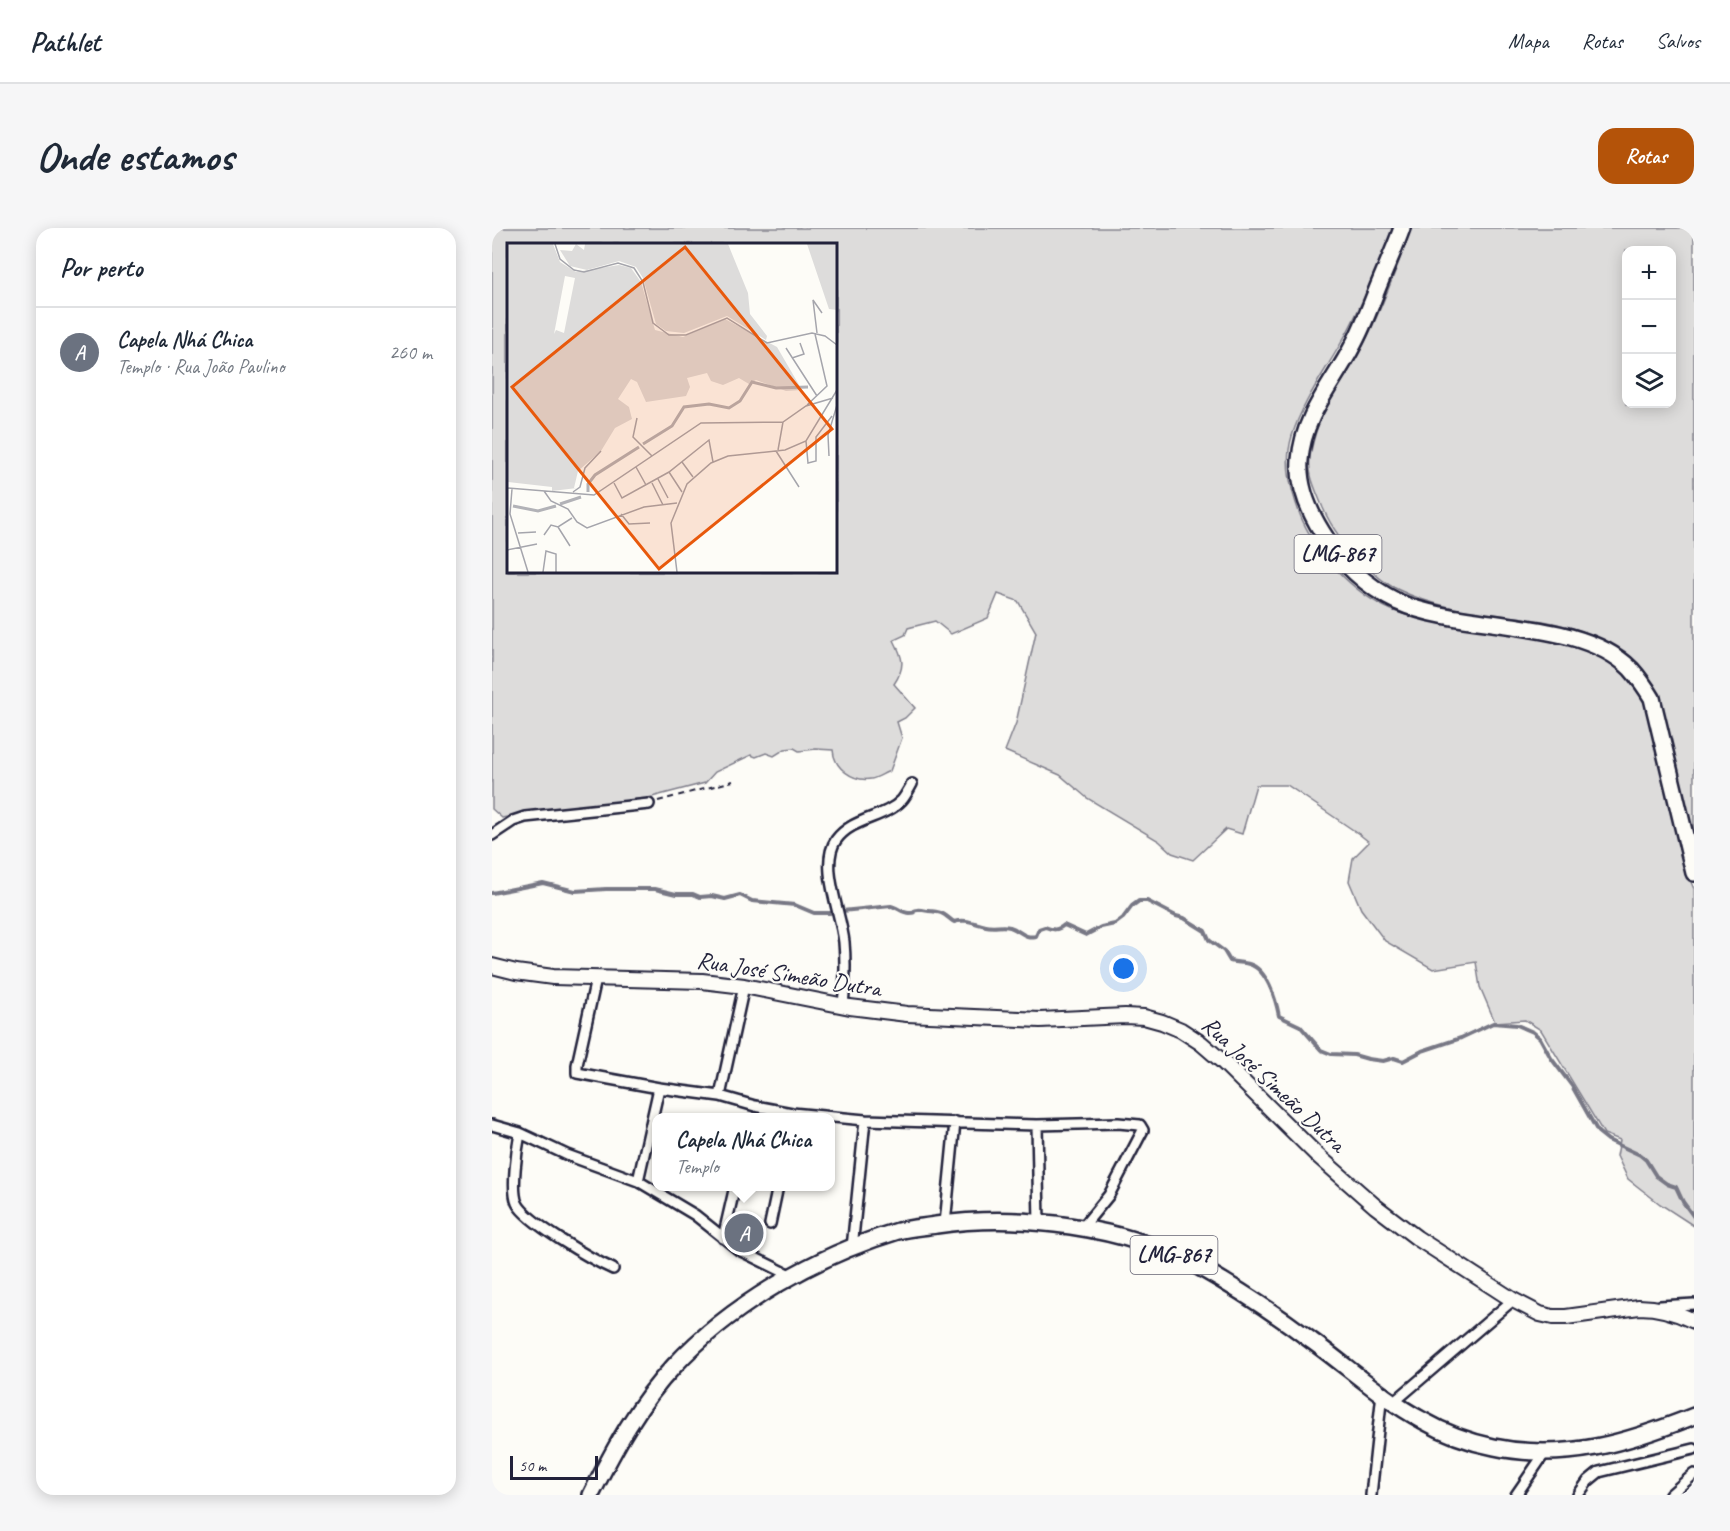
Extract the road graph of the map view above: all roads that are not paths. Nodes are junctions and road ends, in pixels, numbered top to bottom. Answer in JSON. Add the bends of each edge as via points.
{"nodes":[{"id":1,"x":1402,"y":228,"type":"edge"},
{"id":2,"x":912,"y":784,"type":"dead end"},
{"id":3,"x":649,"y":804,"type":"road end"},
{"id":4,"x":492,"y":835,"type":"edge"},
{"id":5,"x":1694,"y":873,"type":"edge"},
{"id":6,"x":492,"y":966,"type":"edge"},
{"id":7,"x":597,"y":979,"type":"junction"},
{"id":8,"x":744,"y":986,"type":"junction"},
{"id":9,"x":843,"y":1006,"type":"junction"},
{"id":10,"x":658,"y":1088,"type":"junction"},
{"id":11,"x":720,"y":1096,"type":"junction"},
{"id":12,"x":755,"y":1106,"type":"junction"},
{"id":13,"x":653,"y":1113,"type":"edge"},
{"id":14,"x":753,"y":1113,"type":"edge"},
{"id":15,"x":784,"y":1113,"type":"edge"},
{"id":16,"x":652,"y":1116,"type":"edge"},
{"id":17,"x":835,"y":1118,"type":"edge"},
{"id":18,"x":865,"y":1120,"type":"junction"},
{"id":19,"x":955,"y":1122,"type":"junction"},
{"id":20,"x":492,"y":1125,"type":"edge"},
{"id":21,"x":1038,"y":1125,"type":"junction"},
{"id":22,"x":520,"y":1133,"type":"junction"},
{"id":23,"x":638,"y":1181,"type":"junction"},
{"id":24,"x":652,"y":1189,"type":"edge"},
{"id":25,"x":655,"y":1191,"type":"edge"},
{"id":26,"x":734,"y":1191,"type":"edge"},
{"id":27,"x":777,"y":1191,"type":"edge"},
{"id":28,"x":1039,"y":1223,"type":"junction"},
{"id":29,"x":770,"y":1224,"type":"dead end"},
{"id":30,"x":945,"y":1224,"type":"junction"},
{"id":31,"x":1082,"y":1228,"type":"junction"},
{"id":32,"x":723,"y":1238,"type":"junction"},
{"id":33,"x":852,"y":1248,"type":"junction"},
{"id":34,"x":613,"y":1269,"type":"dead end"},
{"id":35,"x":792,"y":1276,"type":"junction"},
{"id":36,"x":1512,"y":1300,"type":"junction"},
{"id":37,"x":1694,"y":1304,"type":"edge"},
{"id":38,"x":1650,"y":1307,"type":"junction"},
{"id":39,"x":1694,"y":1321,"type":"edge"},
{"id":40,"x":1388,"y":1397,"type":"junction"},
{"id":41,"x":1694,"y":1416,"type":"edge"},
{"id":42,"x":1694,"y":1449,"type":"edge"},
{"id":43,"x":1544,"y":1454,"type":"junction"},
{"id":44,"x":1694,"y":1474,"type":"edge"},
{"id":45,"x":591,"y":1495,"type":"edge"},
{"id":46,"x":1371,"y":1495,"type":"edge"},
{"id":47,"x":1516,"y":1495,"type":"edge"},
{"id":48,"x":1578,"y":1495,"type":"edge"},
{"id":49,"x":1670,"y":1495,"type":"edge"}],
"edges":[{"from":1,"to":5,"type":"main road","number":"LMG-867","via":[[1353,346],[1310,418],[1300,460],[1301,481],[1315,520],[1352,570],[1399,602],[1445,615],[1566,636],[1595,645],[1630,668],[1652,698]]},
{"from":2,"to":9,"type":"street","via":[[893,807],[843,831],[831,850],[830,875],[844,942]]},
{"from":3,"to":4,"type":"street","via":[[525,817]]},
{"from":6,"to":7,"type":"main road","name":"Rua José Simeão Dutra","via":[[553,977]]},
{"from":7,"to":8,"type":"main road","name":"Rua José Simeão Dutra"},
{"from":7,"to":10,"type":"street","via":[[577,1073]]},
{"from":8,"to":9,"type":"main road","name":"Rua José Simeão Dutra"},
{"from":8,"to":11,"type":"street"},
{"from":9,"to":36,"type":"main road","name":"Rua José Simeão Dutra","via":[[981,1019],[1144,1017],[1181,1030],[1223,1062],[1375,1206]]},
{"from":10,"to":11,"type":"street"},
{"from":10,"to":13,"type":"street"},
{"from":11,"to":12,"type":"street"},
{"from":12,"to":14,"type":"street"},
{"from":12,"to":15,"type":"street"},
{"from":16,"to":23,"type":"street"},
{"from":17,"to":18,"type":"street"},
{"from":18,"to":19,"type":"street"},
{"from":18,"to":33,"type":"street"},
{"from":19,"to":21,"type":"street"},
{"from":19,"to":30,"type":"street"},
{"from":20,"to":22,"type":"street"},
{"from":21,"to":28,"type":"street"},
{"from":21,"to":31,"type":"street","via":[[1118,1123],[1140,1125],[1143,1130],[1109,1195]]},
{"from":22,"to":23,"type":"street"},
{"from":22,"to":34,"type":"street","via":[[515,1184],[518,1204],[538,1224]]},
{"from":23,"to":24,"type":"street"},
{"from":25,"to":32,"type":"street","via":[[695,1215]]},
{"from":26,"to":32,"type":"street"},
{"from":27,"to":29,"type":"street"},
{"from":28,"to":30,"type":"main road","number":"LMG-867"},
{"from":28,"to":31,"type":"main road","number":"LMG-867"},
{"from":30,"to":33,"type":"main road","number":"LMG-867","via":[[900,1230]]},
{"from":31,"to":40,"type":"main road","number":"LMG-867","via":[[1166,1251],[1196,1266],[1267,1308]]},
{"from":32,"to":35,"type":"street"},
{"from":33,"to":35,"type":"main road","number":"LMG-867"},
{"from":35,"to":45,"type":"main road","number":"LMG-867","via":[[700,1340],[674,1366],[630,1422]]},
{"from":36,"to":38,"type":"main road","name":"Rua José Simeão Dutra","via":[[1553,1317]]},
{"from":36,"to":40,"type":"street"},
{"from":37,"to":38,"type":"street"},
{"from":38,"to":39,"type":"main road","name":"Rua José Simeão Dutra"},
{"from":40,"to":43,"type":"main road","number":"LMG-867","via":[[1422,1421],[1461,1438]]},
{"from":40,"to":46,"type":"street"},
{"from":41,"to":43,"type":"main road","number":"LMG-867","via":[[1615,1444]]},
{"from":42,"to":48,"type":"street","via":[[1599,1472]]},
{"from":43,"to":47,"type":"street"},
{"from":44,"to":49,"type":"street"}]}
